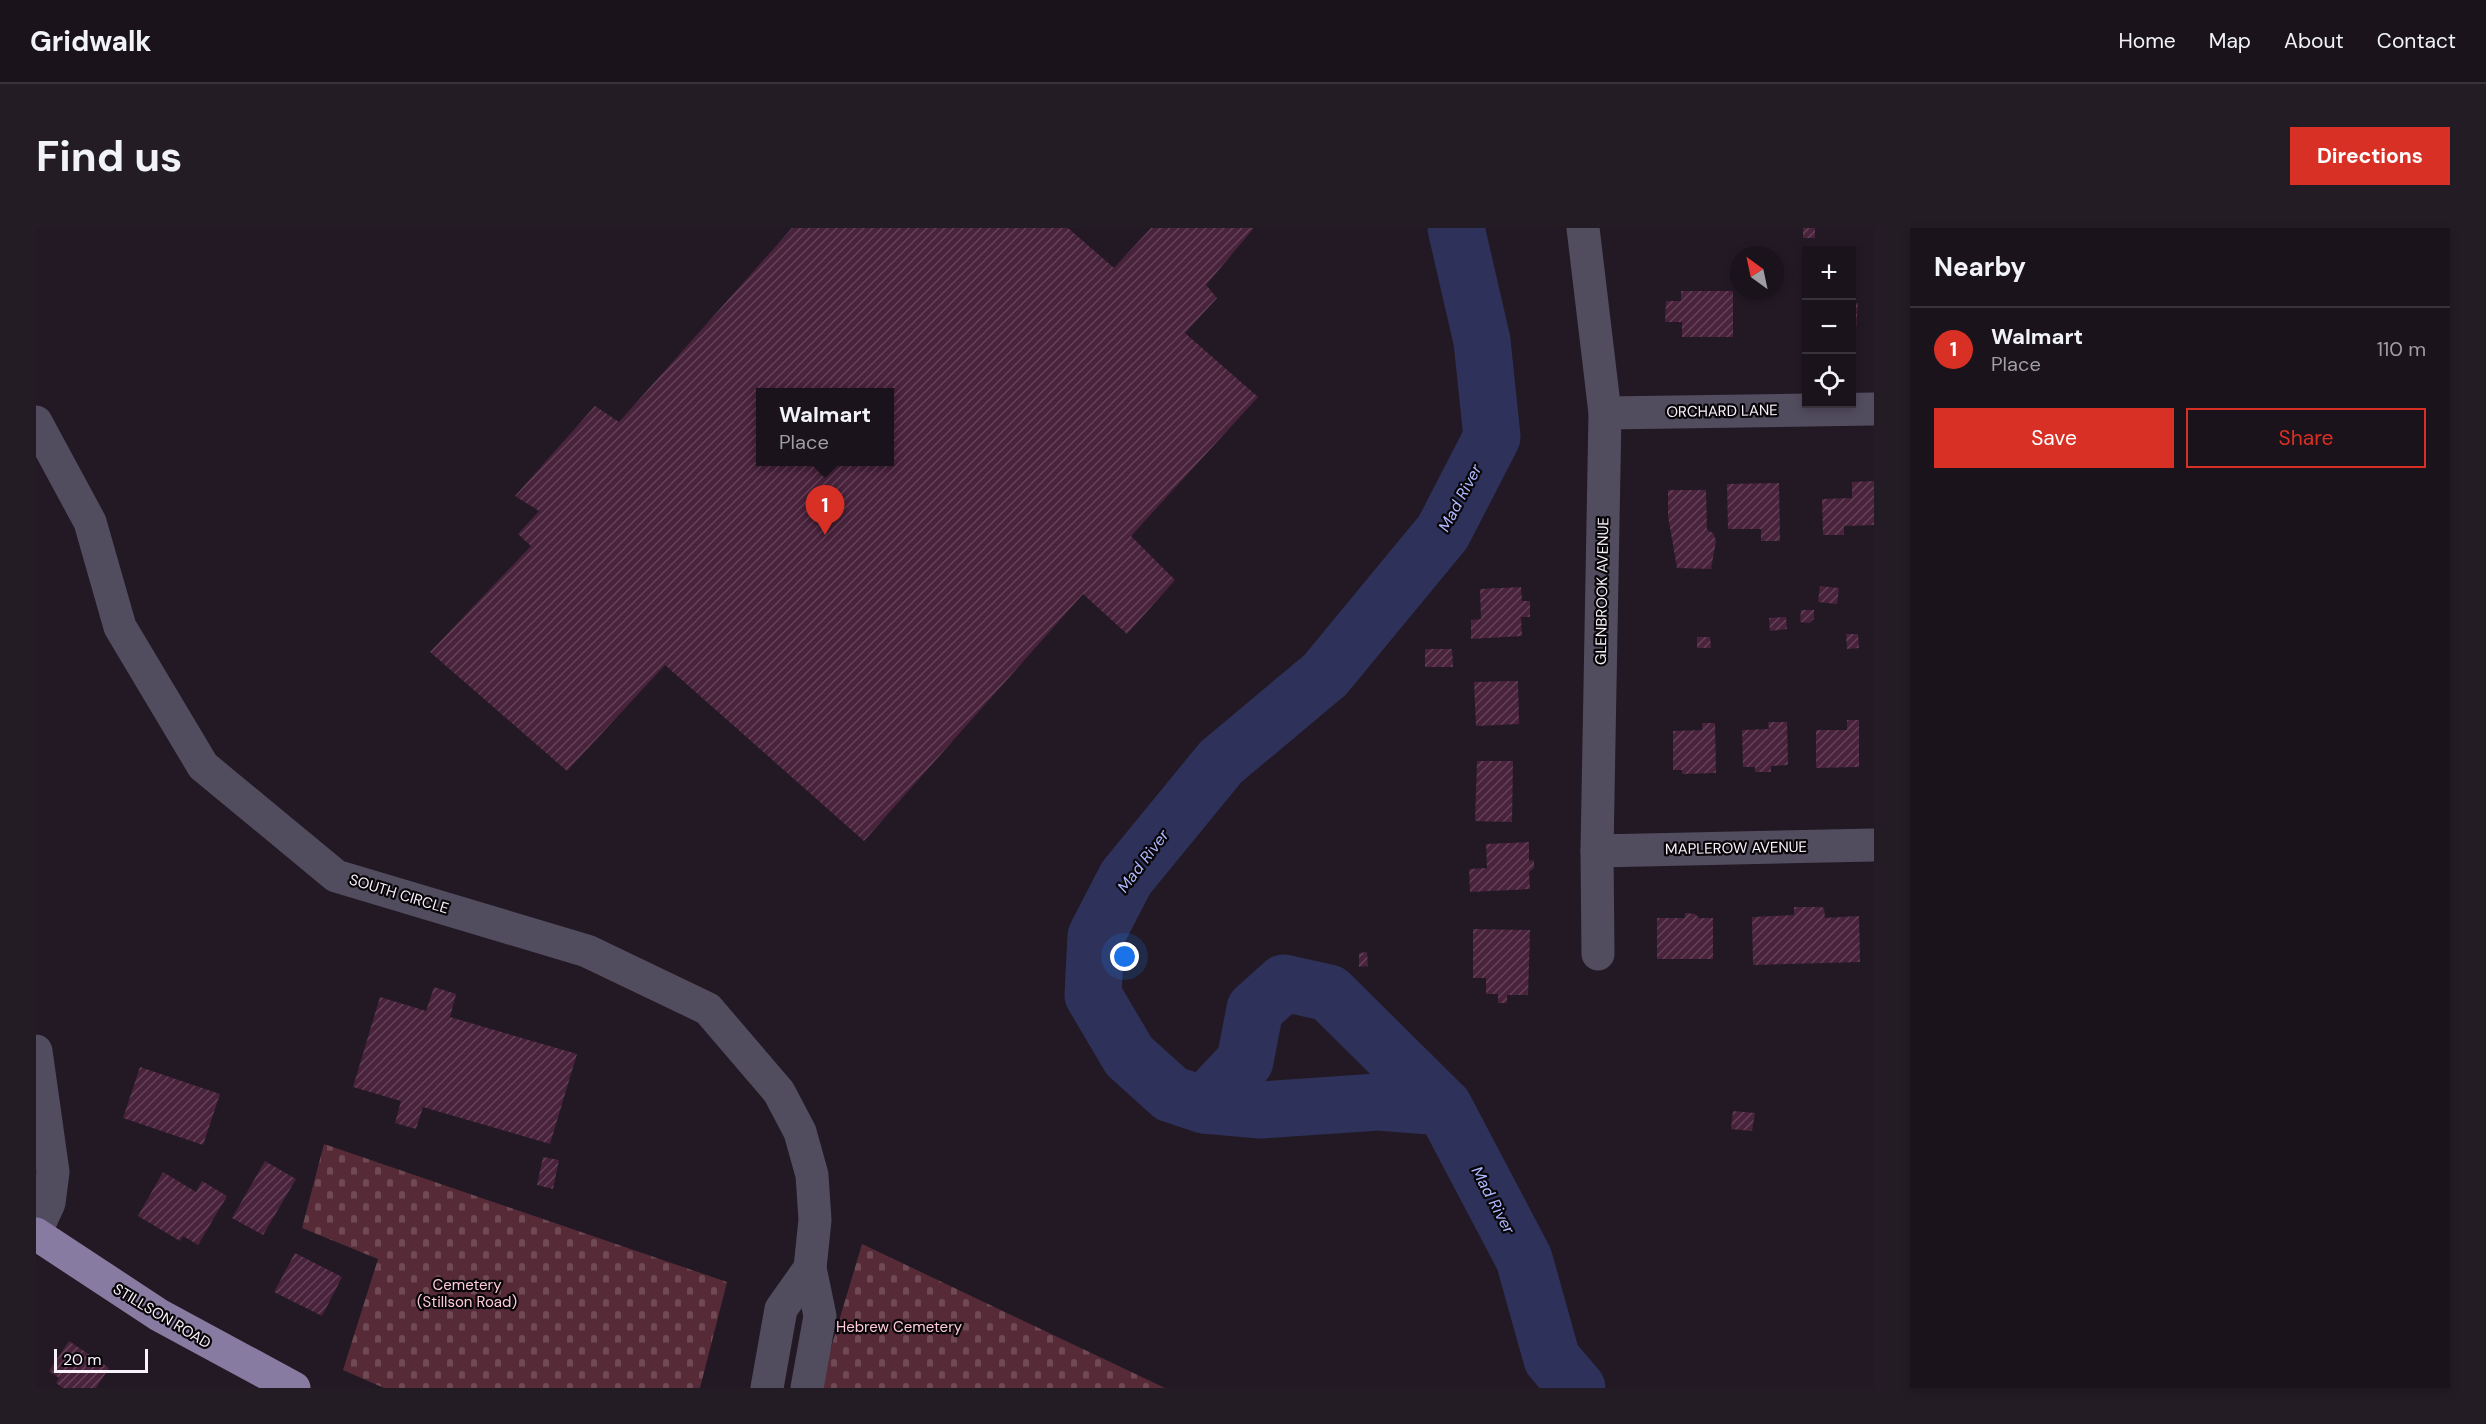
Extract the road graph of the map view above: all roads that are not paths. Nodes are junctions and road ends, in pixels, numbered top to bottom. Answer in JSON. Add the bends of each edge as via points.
{"nodes":[{"id":1,"x":1583,"y":228,"type":"edge"},
{"id":2,"x":1874,"y":409,"type":"edge"},
{"id":3,"x":1605,"y":413,"type":"junction"},
{"id":4,"x":36,"y":422,"type":"edge"},
{"id":5,"x":1874,"y":845,"type":"edge"},
{"id":6,"x":1597,"y":851,"type":"junction"},
{"id":7,"x":1598,"y":954,"type":"dead end"},
{"id":8,"x":36,"y":1051,"type":"edge"},
{"id":9,"x":36,"y":1233,"type":"edge"},
{"id":10,"x":810,"y":1268,"type":"junction"},
{"id":11,"x":294,"y":1388,"type":"edge"},
{"id":12,"x":767,"y":1388,"type":"edge"},
{"id":13,"x":807,"y":1388,"type":"edge"}],
"edges":[{"from":1,"to":3,"type":"street","name":"GLENBROOK AVENUE"},
{"from":2,"to":3,"type":"street","name":"ORCHARD LANE"},
{"from":3,"to":6,"type":"street","name":"GLENBROOK AVENUE"},
{"from":4,"to":10,"type":"street","name":"SOUTH CIRCLE","via":[[90,522],[120,627],[203,766],[336,876],[587,951],[708,1009],[779,1092],[800,1132],[812,1175],[815,1220]]},
{"from":5,"to":6,"type":"street","name":"MAPLEROW AVENUE"},
{"from":6,"to":7,"type":"street","name":"GLENBROOK AVENUE"},
{"from":8,"to":9,"type":"street","via":[[53,1172],[49,1203]]},
{"from":9,"to":11,"type":"main road","name":"STILLSON ROAD","via":[[112,1287]]},
{"from":10,"to":12,"type":"street","name":"SOUTH CIRCLE","via":[[781,1309]]},
{"from":10,"to":13,"type":"street","name":"SOUTH CIRCLE","via":[[820,1316]]}]}
